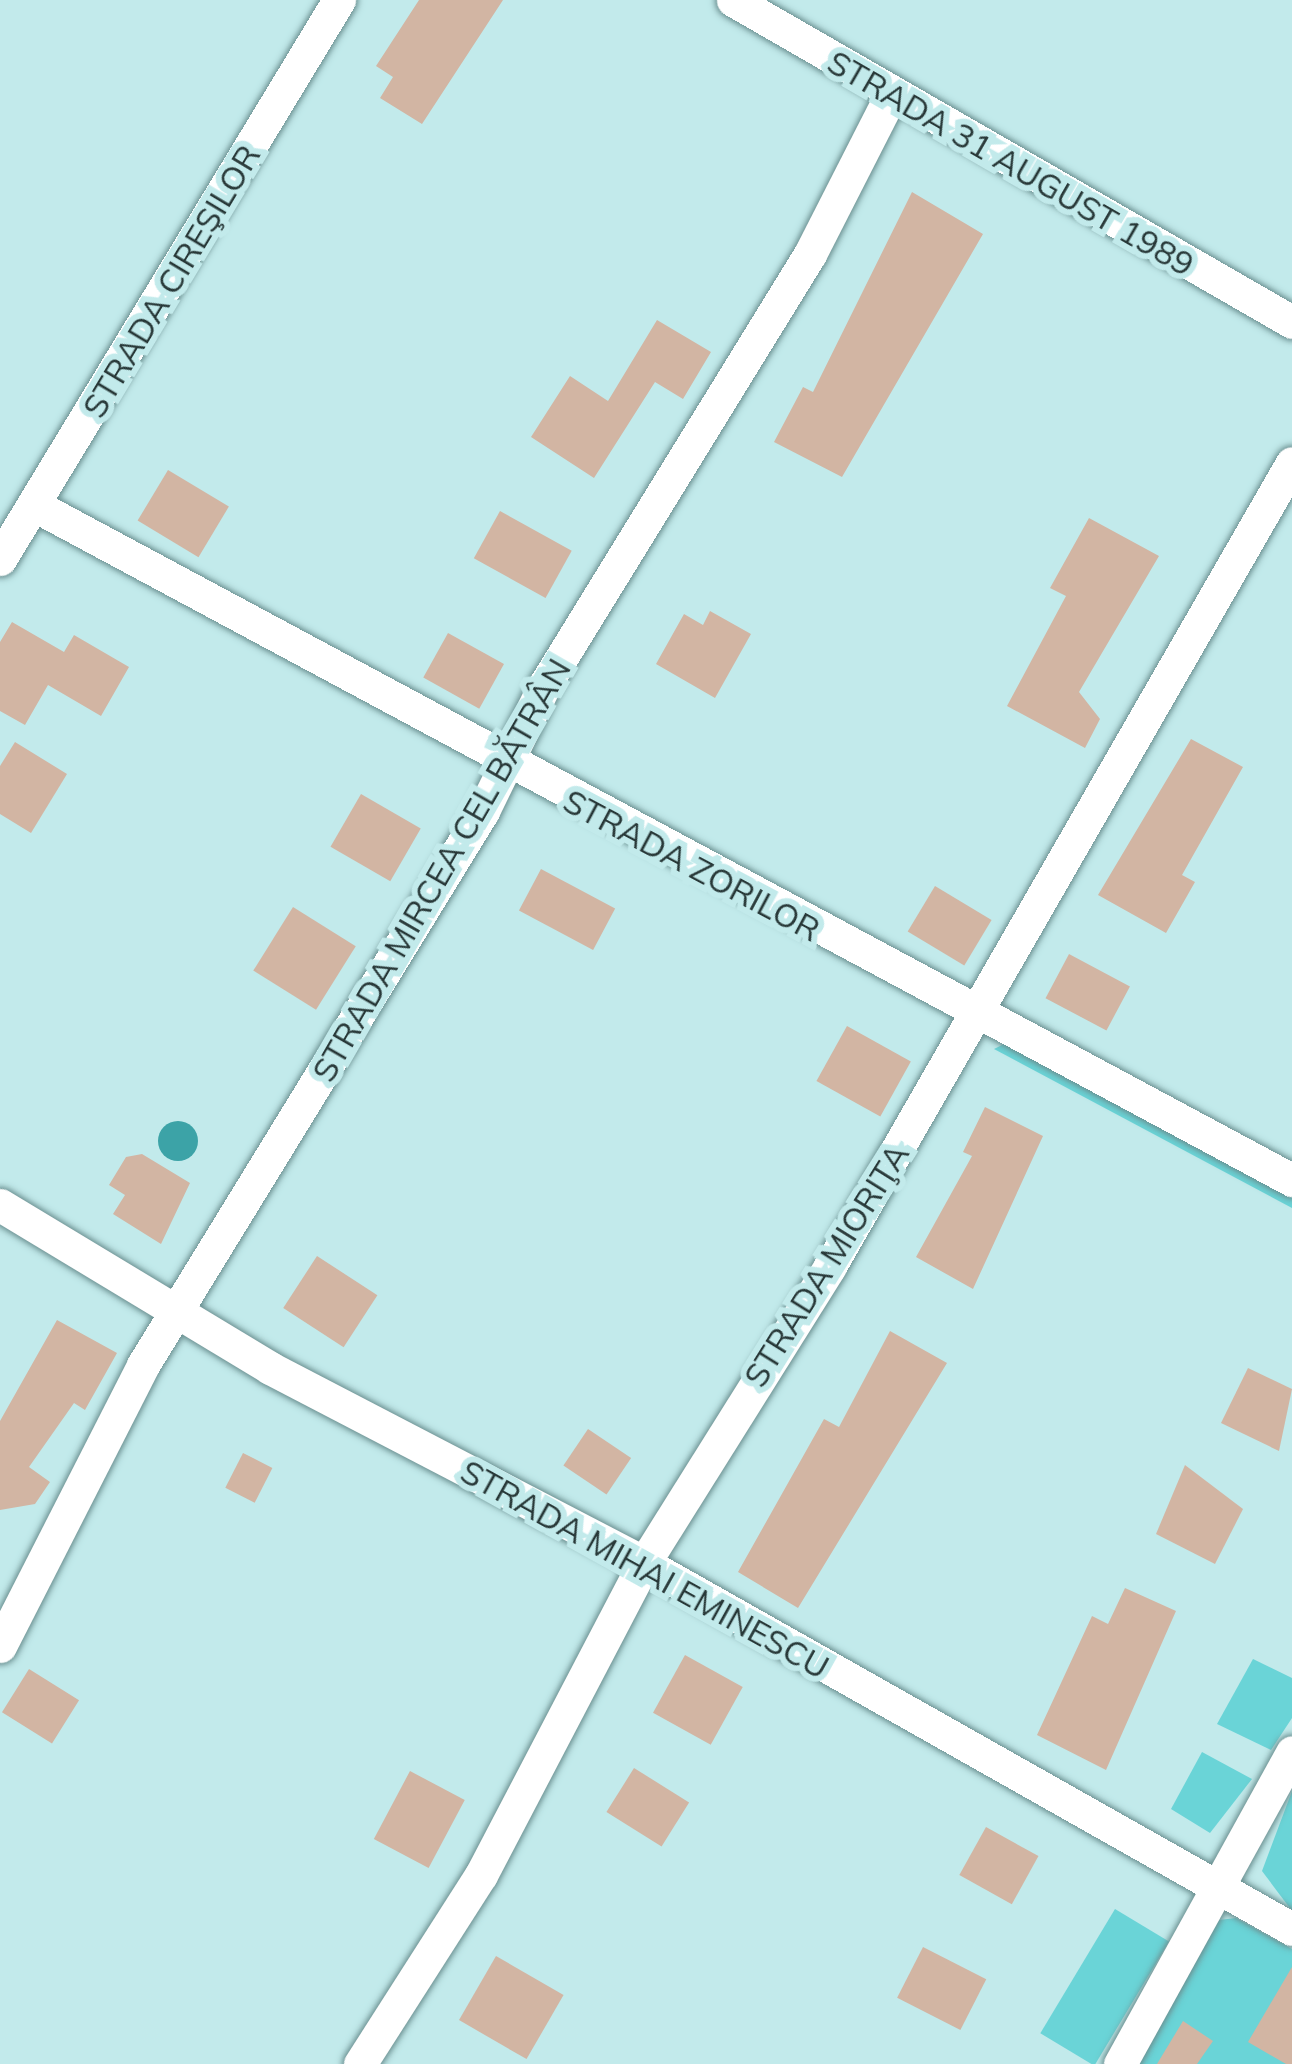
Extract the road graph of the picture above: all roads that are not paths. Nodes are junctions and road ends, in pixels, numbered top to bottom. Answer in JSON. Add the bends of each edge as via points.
{"nodes":[{"id":1,"x":339,"y":0,"type":"edge"},
{"id":2,"x":733,"y":0,"type":"edge"},
{"id":3,"x":890,"y":97,"type":"junction"},
{"id":4,"x":1292,"y":322,"type":"edge"},
{"id":5,"x":1292,"y":463,"type":"edge"},
{"id":6,"x":34,"y":505,"type":"junction"},
{"id":7,"x":0,"y":560,"type":"edge"},
{"id":8,"x":506,"y":768,"type":"junction"},
{"id":9,"x":976,"y":1017,"type":"junction"},
{"id":10,"x":1292,"y":1180,"type":"edge"},
{"id":11,"x":0,"y":1205,"type":"edge"},
{"id":12,"x":183,"y":1314,"type":"junction"},
{"id":13,"x":644,"y":1563,"type":"junction"},
{"id":14,"x":0,"y":1646,"type":"edge"},
{"id":15,"x":1292,"y":1752,"type":"edge"},
{"id":16,"x":1214,"y":1884,"type":"junction"},
{"id":17,"x":1292,"y":1929,"type":"edge"},
{"id":18,"x":360,"y":2064,"type":"edge"},
{"id":19,"x":1120,"y":2064,"type":"edge"}],
"edges":[{"from":1,"to":6,"type":"street","name":"STRADA CIREŞILOR"},
{"from":2,"to":3,"type":"street","name":"STRADA 31 AUGUST 1989"},
{"from":3,"to":4,"type":"street","name":"STRADA 31 AUGUST 1989"},
{"from":3,"to":8,"type":"street","name":"STRADA MIRCEA CEL BĂTRÂN","via":[[810,254],[544,686]]},
{"from":5,"to":9,"type":"street","name":"STRADA MIORIŢA"},
{"from":6,"to":7,"type":"street","name":"STRADA CIREŞILOR"},
{"from":6,"to":8,"type":"street","name":"STRADA ZORILOR"},
{"from":8,"to":9,"type":"street","name":"STRADA ZORILOR"},
{"from":8,"to":12,"type":"street","name":"STRADA MIRCEA CEL BĂTRÂN"},
{"from":9,"to":10,"type":"street","name":"STRADA ZORILOR"},
{"from":9,"to":13,"type":"street","name":"STRADA MIORIŢA"},
{"from":11,"to":12,"type":"street","name":"STRADA MIHAI EMINESCU"},
{"from":12,"to":13,"type":"street","name":"STRADA MIHAI EMINESCU"},
{"from":12,"to":14,"type":"street","name":"STRADA MIRCEA CEL BĂTRÂN","via":[[143,1365]]},
{"from":13,"to":16,"type":"street","name":"STRADA MIHAI EMINESCU"},
{"from":13,"to":18,"type":"street","name":"STRADA MIORIŢA","via":[[493,1855]]},
{"from":15,"to":16,"type":"street"},
{"from":16,"to":17,"type":"street","name":"STRADA MIHAI EMINESCU"},
{"from":16,"to":19,"type":"street"}]}
